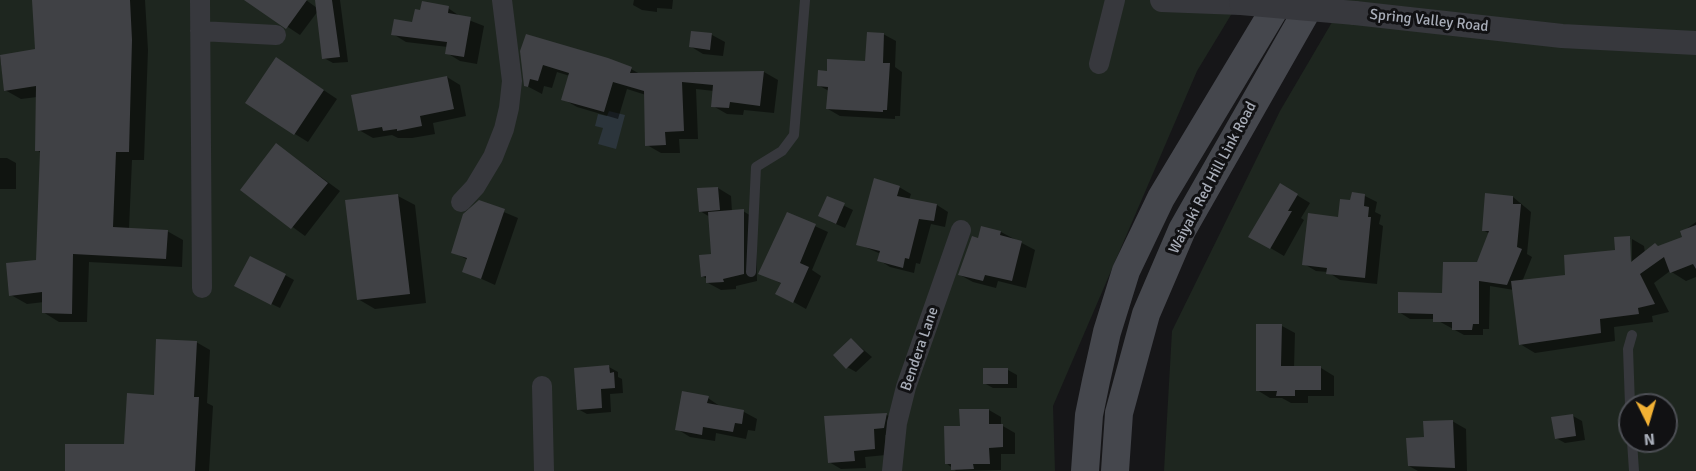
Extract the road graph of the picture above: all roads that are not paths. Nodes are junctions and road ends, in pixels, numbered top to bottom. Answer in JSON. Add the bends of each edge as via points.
{"nodes":[{"id":1,"x":200,"y":0,"type":"edge"},
{"id":2,"x":502,"y":0,"type":"edge"},
{"id":3,"x":805,"y":0,"type":"edge"},
{"id":4,"x":1115,"y":0,"type":"edge"},
{"id":5,"x":1162,"y":0,"type":"edge"},
{"id":6,"x":1280,"y":0,"type":"edge"},
{"id":7,"x":1313,"y":0,"type":"edge"},
{"id":8,"x":201,"y":31,"type":"junction"},
{"id":9,"x":276,"y":35,"type":"dead end"},
{"id":10,"x":1696,"y":43,"type":"edge"},
{"id":11,"x":1099,"y":64,"type":"dead end"},
{"id":12,"x":460,"y":202,"type":"dead end"},
{"id":13,"x":961,"y":230,"type":"dead end"},
{"id":14,"x":751,"y":272,"type":"dead end"},
{"id":15,"x":202,"y":288,"type":"dead end"},
{"id":16,"x":1632,"y":335,"type":"dead end"},
{"id":17,"x":542,"y":386,"type":"dead end"},
{"id":18,"x":1630,"y":393,"type":"edge"},
{"id":19,"x":1633,"y":453,"type":"edge"},
{"id":20,"x":544,"y":471,"type":"edge"},
{"id":21,"x":892,"y":471,"type":"edge"},
{"id":22,"x":1085,"y":471,"type":"edge"},
{"id":23,"x":1115,"y":471,"type":"edge"},
{"id":24,"x":1634,"y":471,"type":"edge"}],
"edges":[{"from":1,"to":8,"type":"street"},
{"from":2,"to":12,"type":"street","via":[[512,81],[509,108],[493,157],[475,187]]},
{"from":3,"to":14,"type":"lane","via":[[794,135],[782,151],[756,167]]},
{"from":4,"to":11,"type":"street"},
{"from":5,"to":10,"type":"street","name":"Spring Valley Road","bridge":true,"via":[[1355,13],[1562,36]]},
{"from":6,"to":22,"type":"main road","name":"Waiyaki Red Hill Link Road","via":[[1161,198],[1126,271],[1107,332],[1089,415]]},
{"from":7,"to":23,"type":"main road","name":"Waiyaki Red Hill Link Road","via":[[1182,230],[1150,303],[1119,413]]},
{"from":8,"to":9,"type":"street"},
{"from":8,"to":15,"type":"street"},
{"from":13,"to":21,"type":"street","name":"Bendera Lane","via":[[906,387]]},
{"from":16,"to":18,"type":"lane","via":[[1628,349]]},
{"from":17,"to":20,"type":"street"},
{"from":19,"to":24,"type":"lane"}]}
